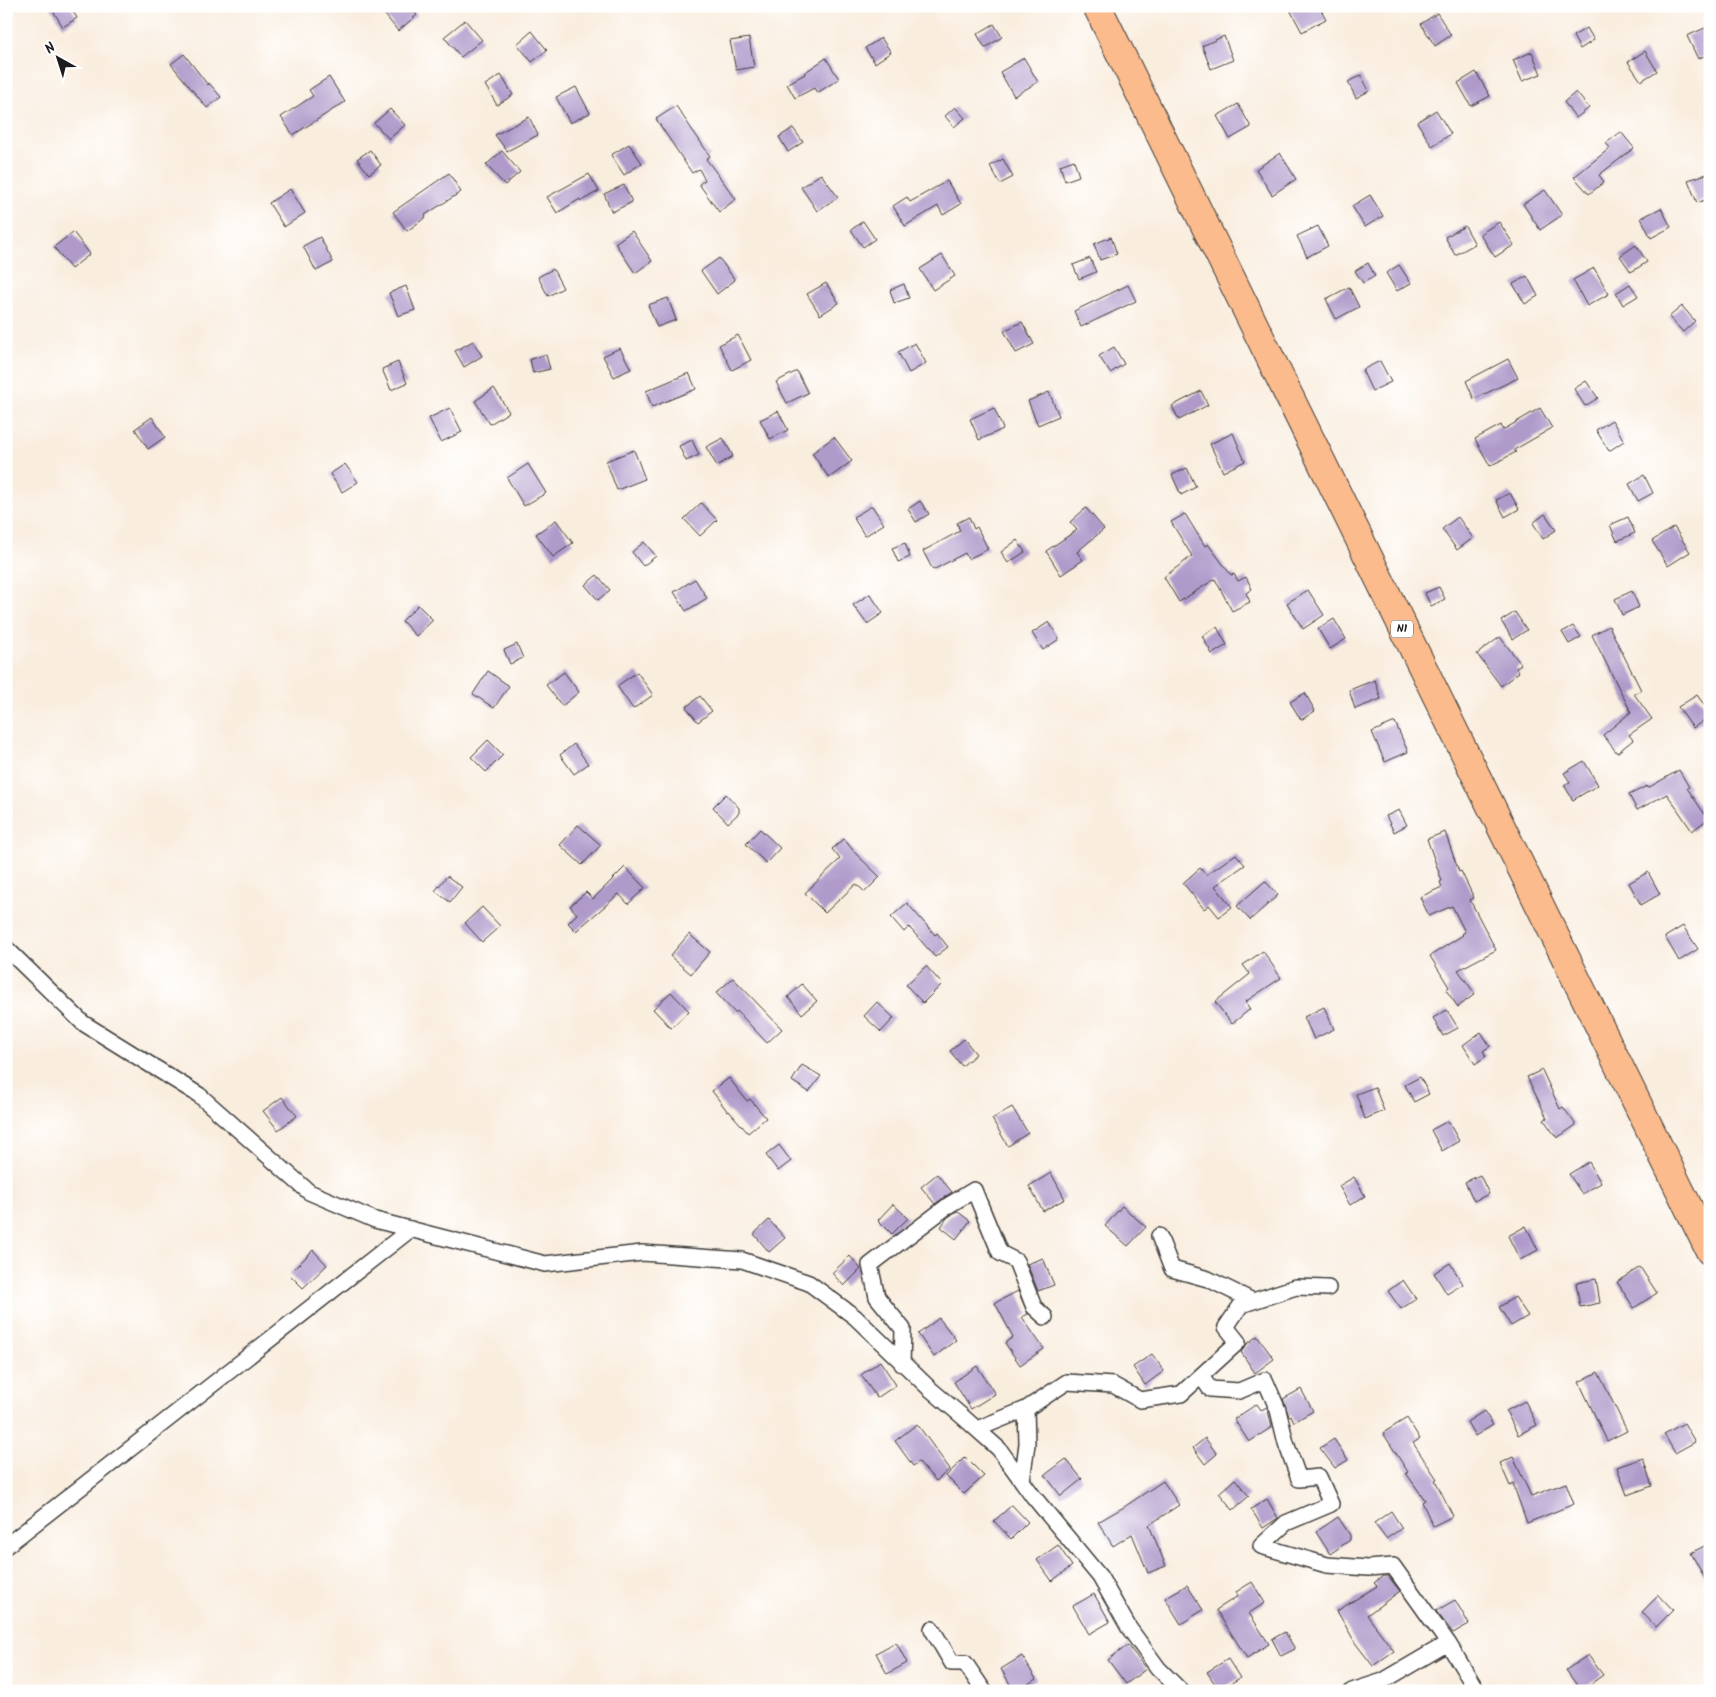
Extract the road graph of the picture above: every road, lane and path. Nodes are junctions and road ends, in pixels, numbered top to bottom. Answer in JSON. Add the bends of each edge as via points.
{"nodes":[{"id":1,"x":1097,"y":6,"type":"edge"},
{"id":2,"x":6,"y":948,"type":"edge"},
{"id":3,"x":411,"y":1229,"type":"junction"},
{"id":4,"x":1159,"y":1236,"type":"dead end"},
{"id":5,"x":1710,"y":1251,"type":"edge"},
{"id":6,"x":1328,"y":1288,"type":"dead end"},
{"id":7,"x":1253,"y":1301,"type":"junction"},
{"id":8,"x":1044,"y":1317,"type":"dead end"},
{"id":9,"x":902,"y":1364,"type":"junction"},
{"id":10,"x":1201,"y":1376,"type":"junction"},
{"id":11,"x":1026,"y":1409,"type":"junction"},
{"id":12,"x":977,"y":1429,"type":"junction"},
{"id":13,"x":1022,"y":1481,"type":"junction"},
{"id":14,"x":6,"y":1546,"type":"edge"},
{"id":15,"x":932,"y":1628,"type":"dead end"},
{"id":16,"x":1448,"y":1643,"type":"junction"},
{"id":17,"x":984,"y":1691,"type":"edge"},
{"id":18,"x":1181,"y":1691,"type":"edge"},
{"id":19,"x":1352,"y":1691,"type":"edge"},
{"id":20,"x":1477,"y":1691,"type":"edge"}],
"edges":[{"from":1,"to":5,"type":"highway","number":"N1"},
{"from":2,"to":3,"type":"street","via":[[83,1023],[198,1095],[309,1192],[375,1220]]},
{"from":3,"to":9,"type":"street","via":[[545,1264],[642,1253],[742,1260],[808,1283],[855,1317]]},
{"from":3,"to":14,"type":"street"},
{"from":4,"to":7,"type":"street","via":[[1172,1269],[1208,1279]]},
{"from":6,"to":7,"type":"street","via":[[1296,1288]]},
{"from":7,"to":10,"type":"street","via":[[1241,1304],[1226,1327],[1238,1342]]},
{"from":8,"to":9,"type":"street","via":[[1034,1307],[1016,1260],[1000,1253],[974,1190],[870,1265],[877,1297],[903,1328]]},
{"from":9,"to":12,"type":"street"},
{"from":10,"to":11,"type":"street","via":[[1181,1394],[1140,1400],[1113,1385],[1067,1382]]},
{"from":10,"to":16,"type":"street","via":[[1210,1389],[1239,1391],[1265,1380],[1278,1410],[1299,1479],[1319,1477],[1331,1504],[1286,1523],[1261,1546],[1327,1565],[1393,1566]]},
{"from":11,"to":12,"type":"street"},
{"from":11,"to":13,"type":"street","via":[[1027,1444]]},
{"from":12,"to":13,"type":"street","via":[[999,1449]]},
{"from":13,"to":18,"type":"street","via":[[1100,1577],[1158,1668]]},
{"from":15,"to":17,"type":"street","via":[[952,1664],[965,1663]]},
{"from":16,"to":19,"type":"street","via":[[1383,1681]]},
{"from":16,"to":20,"type":"street"}]}
